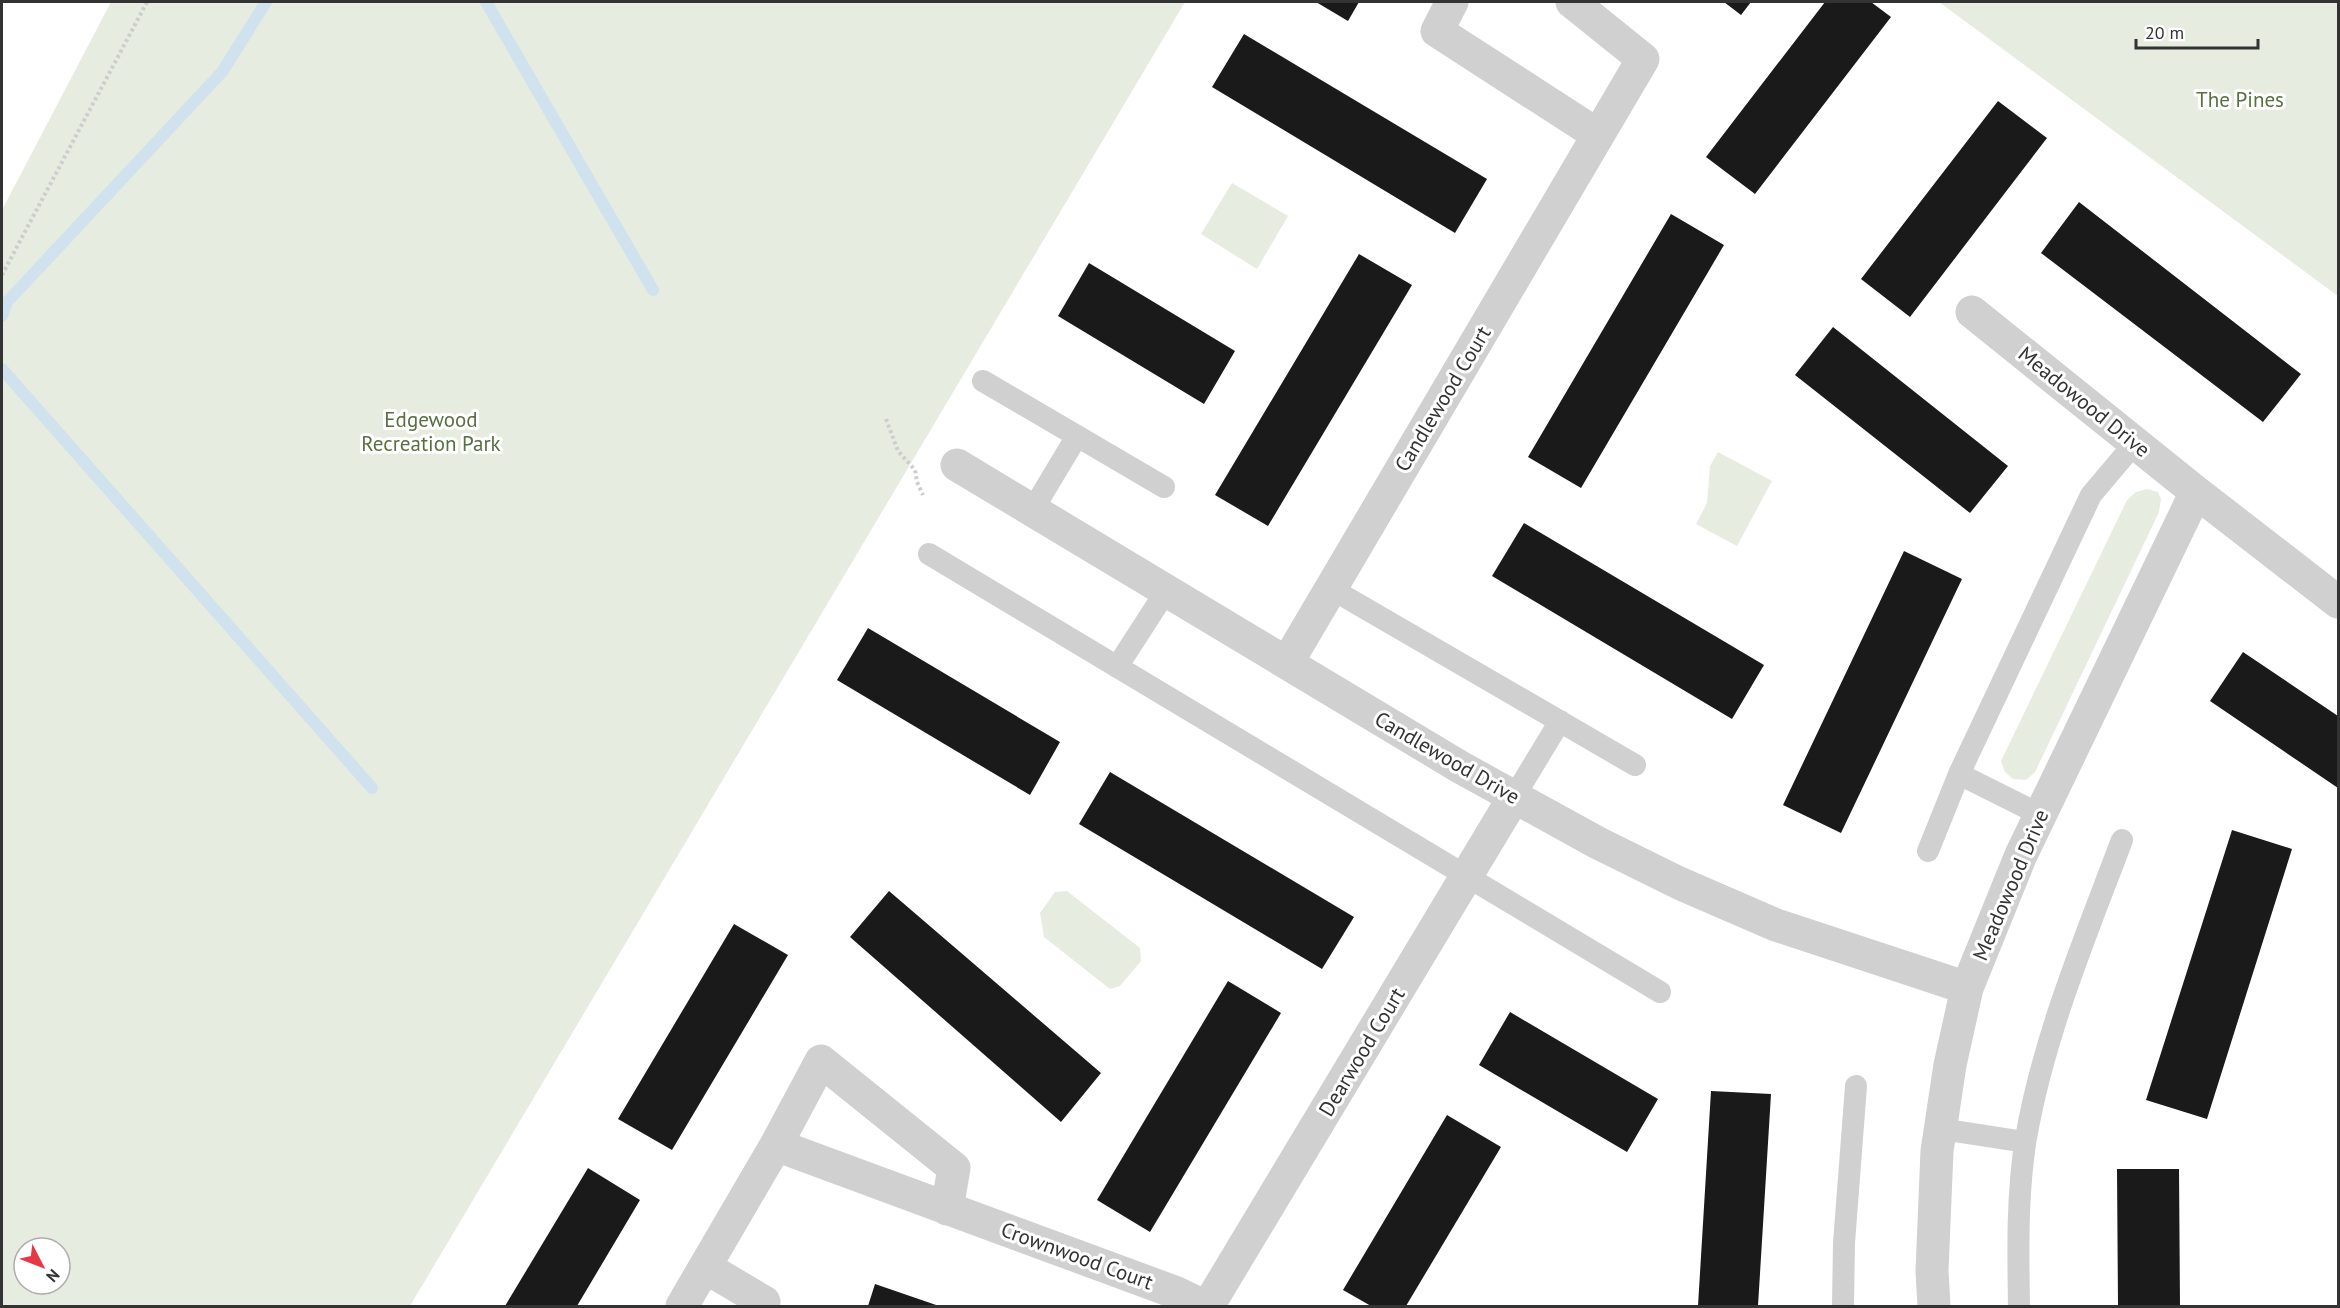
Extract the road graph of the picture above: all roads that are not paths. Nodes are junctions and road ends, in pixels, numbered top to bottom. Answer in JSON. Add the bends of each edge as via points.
{"nodes":[{"id":1,"x":1452,"y":2,"type":"edge"},
{"id":2,"x":1572,"y":2,"type":"edge"},
{"id":3,"x":1598,"y":135,"type":"junction"},
{"id":4,"x":1972,"y":312,"type":"dead end"},
{"id":5,"x":983,"y":381,"type":"dead end"},
{"id":6,"x":1077,"y":436,"type":"junction"},
{"id":7,"x":2135,"y":443,"type":"junction"},
{"id":8,"x":957,"y":465,"type":"dead end"},
{"id":9,"x":1164,"y":487,"type":"dead end"},
{"id":10,"x":2196,"y":492,"type":"junction"},
{"id":11,"x":1032,"y":511,"type":"junction"},
{"id":12,"x":929,"y":554,"type":"dead end"},
{"id":13,"x":1330,"y":588,"type":"junction"},
{"id":14,"x":1166,"y":591,"type":"junction"},
{"id":15,"x":2338,"y":602,"type":"edge"},
{"id":16,"x":1287,"y":663,"type":"junction"},
{"id":17,"x":1117,"y":667,"type":"junction"},
{"id":18,"x":1560,"y":721,"type":"junction"},
{"id":19,"x":1635,"y":765,"type":"dead end"},
{"id":20,"x":1959,"y":774,"type":"junction"},
{"id":21,"x":1514,"y":797,"type":"junction"},
{"id":22,"x":2041,"y":815,"type":"junction"},
{"id":23,"x":2122,"y":840,"type":"dead end"},
{"id":24,"x":1928,"y":851,"type":"dead end"},
{"id":25,"x":1468,"y":878,"type":"junction"},
{"id":26,"x":1967,"y":988,"type":"junction"},
{"id":27,"x":1660,"y":992,"type":"dead end"},
{"id":28,"x":1856,"y":1086,"type":"dead end"},
{"id":29,"x":1941,"y":1129,"type":"junction"},
{"id":30,"x":2025,"y":1143,"type":"junction"},
{"id":31,"x":776,"y":1145,"type":"junction"},
{"id":32,"x":947,"y":1209,"type":"junction"},
{"id":33,"x":705,"y":1267,"type":"junction"},
{"id":34,"x":682,"y":1306,"type":"edge"},
{"id":35,"x":762,"y":1306,"type":"edge"},
{"id":36,"x":1206,"y":1306,"type":"edge"},
{"id":37,"x":1843,"y":1306,"type":"edge"},
{"id":38,"x":1934,"y":1306,"type":"edge"},
{"id":39,"x":2019,"y":1306,"type":"edge"}],
"edges":[{"from":1,"to":3,"type":"street","via":[[1437,31]]},
{"from":2,"to":3,"type":"street","name":"Candlewood Court","via":[[1643,59]]},
{"from":3,"to":13,"type":"street","name":"Candlewood Court"},
{"from":4,"to":7,"type":"street","name":"Meadowood Drive"},
{"from":5,"to":6,"type":"lane"},
{"from":6,"to":9,"type":"lane"},
{"from":6,"to":11,"type":"lane"},
{"from":7,"to":10,"type":"street","name":"Meadowood Drive"},
{"from":7,"to":20,"type":"lane","via":[[2091,495]]},
{"from":8,"to":11,"type":"street","name":"Candlewood Drive"},
{"from":10,"to":15,"type":"street","name":"Meadowood Drive"},
{"from":10,"to":22,"type":"street","name":"Meadowood Drive"},
{"from":11,"to":14,"type":"street","name":"Candlewood Drive"},
{"from":12,"to":17,"type":"lane"},
{"from":13,"to":16,"type":"street","name":"Candlewood Court"},
{"from":13,"to":18,"type":"lane"},
{"from":14,"to":16,"type":"street","name":"Candlewood Drive"},
{"from":14,"to":17,"type":"lane"},
{"from":16,"to":21,"type":"street","name":"Candlewood Drive"},
{"from":17,"to":25,"type":"lane"},
{"from":18,"to":19,"type":"lane"},
{"from":18,"to":21,"type":"lane"},
{"from":20,"to":22,"type":"lane"},
{"from":20,"to":24,"type":"lane"},
{"from":21,"to":25,"type":"street","name":"Dearwood Court"},
{"from":21,"to":26,"type":"street","name":"Candlewood Drive","via":[[1679,883],[1776,925]]},
{"from":22,"to":26,"type":"street","name":"Meadowood Drive"},
{"from":23,"to":30,"type":"lane","via":[[2055,1015]]},
{"from":25,"to":27,"type":"lane"},
{"from":25,"to":36,"type":"street","name":"Dearwood Court"},
{"from":26,"to":29,"type":"street","name":"Meadowood Drive"},
{"from":28,"to":37,"type":"lane"},
{"from":29,"to":30,"type":"lane"},
{"from":29,"to":38,"type":"street","name":"Meadowood Drive","via":[[1932,1271]]},
{"from":30,"to":39,"type":"lane","via":[[2018,1246]]},
{"from":31,"to":32,"type":"street","name":"Crownwood Court"},
{"from":31,"to":32,"type":"street","via":[[821,1061],[954,1168]]},
{"from":31,"to":33,"type":"street"},
{"from":32,"to":36,"type":"street","name":"Crownwood Court"},
{"from":33,"to":34,"type":"street"},
{"from":33,"to":35,"type":"street","via":[[764,1302]]}]}
